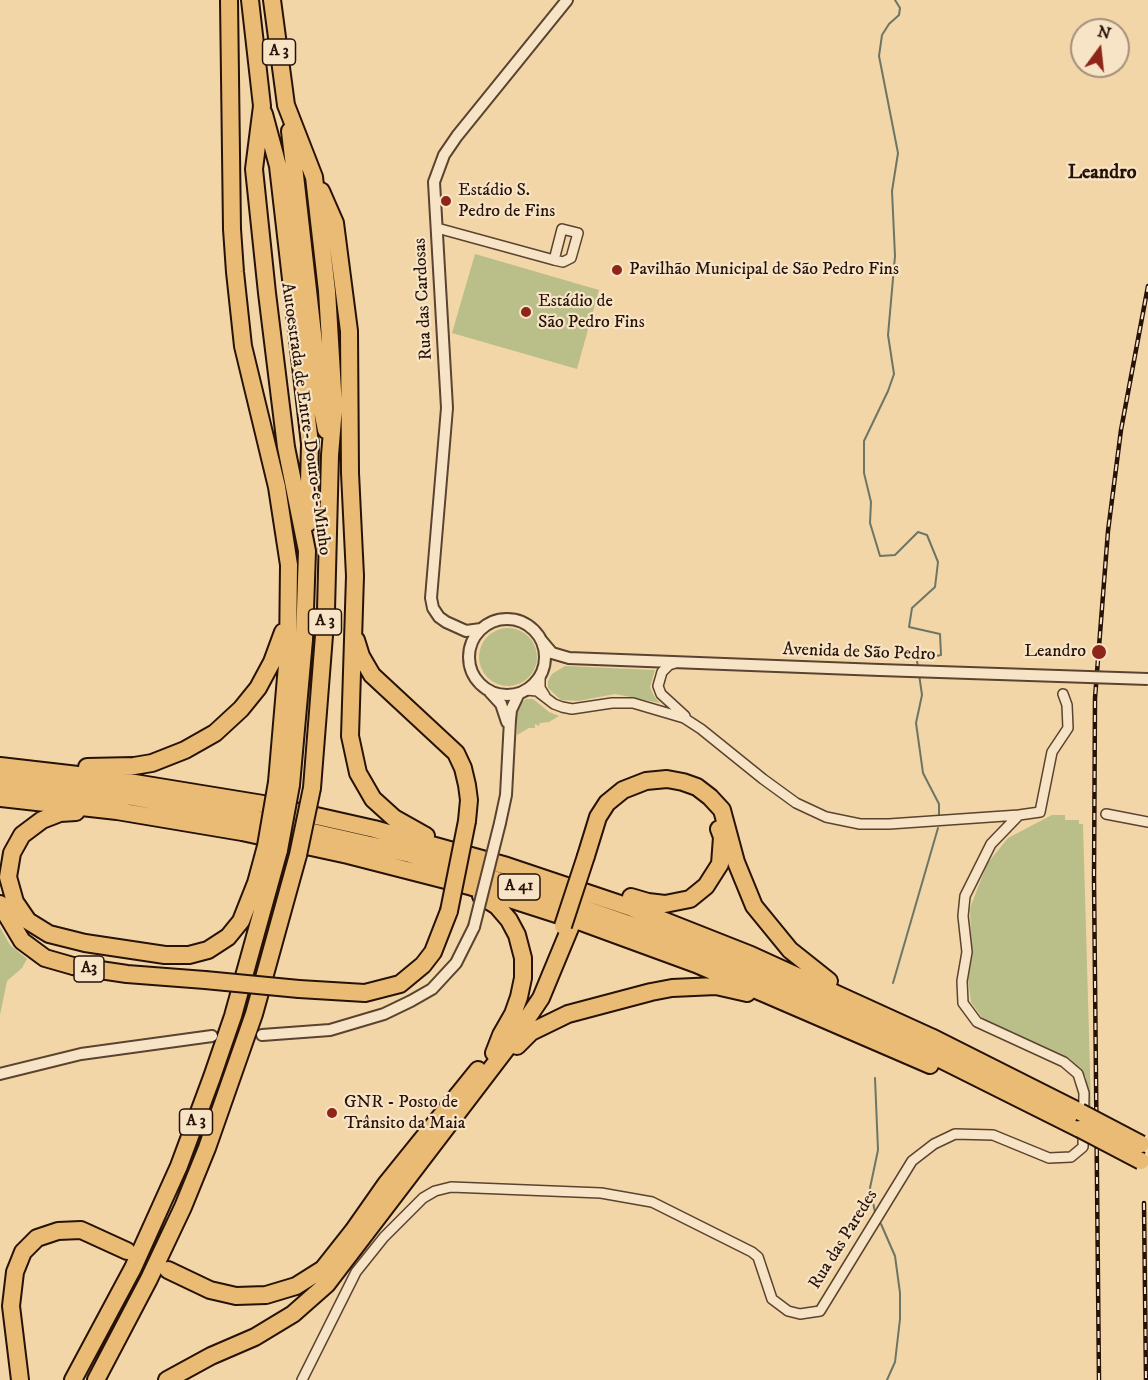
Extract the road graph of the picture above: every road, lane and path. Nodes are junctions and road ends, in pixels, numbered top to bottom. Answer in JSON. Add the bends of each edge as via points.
{"nodes":[{"id":1,"x":229,"y":0,"type":"edge"},
{"id":2,"x":250,"y":0,"type":"edge"},
{"id":3,"x":272,"y":0,"type":"edge"},
{"id":4,"x":567,"y":0,"type":"edge"},
{"id":5,"x":286,"y":105,"type":"junction"},
{"id":6,"x":262,"y":106,"type":"junction"},
{"id":7,"x":314,"y":177,"type":"junction"},
{"id":8,"x":437,"y":228,"type":"junction"},
{"id":9,"x":554,"y":260,"type":"dead end"},
{"id":10,"x":330,"y":455,"type":"junction"},
{"id":11,"x":307,"y":550,"type":"junction"},
{"id":12,"x":289,"y":596,"type":"junction"},
{"id":13,"x":352,"y":628,"type":"junction"},
{"id":14,"x":458,"y":628,"type":"junction"},
{"id":15,"x":482,"y":629,"type":"junction"},
{"id":16,"x":541,"y":640,"type":"junction"},
{"id":17,"x":469,"y":653,"type":"junction"},
{"id":18,"x":569,"y":658,"type":"junction"},
{"id":19,"x":677,"y":662,"type":"junction"},
{"id":20,"x":541,"y":673,"type":"junction"},
{"id":21,"x":1148,"y":679,"type":"edge"},
{"id":22,"x":486,"y":688,"type":"junction"},
{"id":23,"x":523,"y":691,"type":"junction"},
{"id":24,"x":1063,"y":694,"type":"dead end"},
{"id":25,"x":547,"y":698,"type":"junction"},
{"id":26,"x":701,"y":729,"type":"junction"},
{"id":27,"x":509,"y":731,"type":"junction"},
{"id":28,"x":0,"y":766,"type":"edge"},
{"id":29,"x":27,"y":769,"type":"junction"},
{"id":30,"x":0,"y":782,"type":"edge"},
{"id":31,"x":284,"y":784,"type":"junction"},
{"id":32,"x":0,"y":798,"type":"edge"},
{"id":33,"x":117,"y":811,"type":"junction"},
{"id":34,"x":1106,"y":814,"type":"dead end"},
{"id":35,"x":1019,"y":815,"type":"junction"},
{"id":36,"x":1148,"y":822,"type":"edge"},
{"id":37,"x":273,"y":848,"type":"junction"},
{"id":38,"x":454,"y":850,"type":"junction"},
{"id":39,"x":590,"y":857,"type":"junction"},
{"id":40,"x":439,"y":878,"type":"junction"},
{"id":41,"x":596,"y":895,"type":"junction"},
{"id":42,"x":0,"y":904,"type":"edge"},
{"id":43,"x":567,"y":927,"type":"junction"},
{"id":44,"x":858,"y":1003,"type":"junction"},
{"id":45,"x":797,"y":1006,"type":"junction"},
{"id":46,"x":262,"y":1035,"type":"dead end"},
{"id":47,"x":212,"y":1036,"type":"dead end"},
{"id":48,"x":494,"y":1053,"type":"junction"},
{"id":49,"x":0,"y":1074,"type":"edge"},
{"id":50,"x":487,"y":1074,"type":"junction"},
{"id":51,"x":1008,"y":1092,"type":"junction"},
{"id":52,"x":1145,"y":1154,"type":"edge"},
{"id":53,"x":127,"y":1251,"type":"dead end"},
{"id":54,"x":168,"y":1270,"type":"dead end"},
{"id":55,"x":20,"y":1380,"type":"edge"},
{"id":56,"x":73,"y":1380,"type":"edge"},
{"id":57,"x":96,"y":1380,"type":"edge"},
{"id":58,"x":167,"y":1380,"type":"edge"},
{"id":59,"x":302,"y":1380,"type":"edge"}],
"edges":[{"from":1,"to":12,"type":"highway","via":[[235,272],[243,346],[279,497],[289,565]]},
{"from":2,"to":6,"type":"highway","name":"Autoestrada de Entre-Douro-e-Minho","number":"A 3"},
{"from":3,"to":5,"type":"highway","name":"Autoestrada de Entre-Douro-e-Minho","number":"A 3"},
{"from":4,"to":8,"type":"street","name":"Rua das Cardosas","via":[[444,155],[434,182]]},
{"from":5,"to":7,"type":"highway","name":"Autoestrada de Entre-Douro-e-Minho","number":"A 3"},
{"from":5,"to":10,"type":"highway","number":"A 3"},
{"from":6,"to":11,"type":"highway","number":"A 3","via":[[278,166],[310,444]]},
{"from":6,"to":11,"type":"highway","name":"Autoestrada de Entre-Douro-e-Minho","number":"A 3","via":[[255,180],[286,447]]},
{"from":7,"to":10,"type":"highway","name":"Autoestrada de Entre-Douro-e-Minho","number":"A 3","via":[[327,291],[334,407]]},
{"from":7,"to":13,"type":"highway","via":[[335,223],[349,331],[355,576]]},
{"from":8,"to":9,"type":"street"},
{"from":8,"to":14,"type":"street","name":"Rua das Cardosas","via":[[447,408],[431,598],[439,616]]},
{"from":10,"to":57,"type":"highway","name":"Autoestrada de Entre-Douro-e-Minho","number":"A 3","bridge":true,"via":[[326,610],[312,788],[298,855],[254,1014],[207,1149],[149,1279]]},
{"from":11,"to":31,"type":"highway","name":"Autoestrada de Entre-Douro-e-Minho","number":"A 3","via":[[304,640]]},
{"from":12,"to":29,"type":"highway","via":[[278,649],[266,675],[241,709],[215,733],[168,758],[134,766],[55,764]]},
{"from":12,"to":31,"type":"highway"},
{"from":13,"to":38,"type":"highway","via":[[350,736],[358,773],[373,799],[394,818]]},
{"from":13,"to":42,"type":"highway","number":"A3","bridge":true,"via":[[372,675],[456,753],[467,785],[467,821],[449,911],[433,952],[400,984],[364,993],[73,966],[45,957],[22,941]]},
{"from":14,"to":15,"type":"street"},
{"from":14,"to":17,"type":"street","name":"Rua das Cardosas","via":[[467,640]]},
{"from":15,"to":16,"type":"street","via":[[491,622],[514,620],[525,623]]},
{"from":15,"to":17,"type":"street"},
{"from":16,"to":18,"type":"street","name":"Avenida de São Pedro","via":[[552,653]]},
{"from":16,"to":20,"type":"street","via":[[545,659]]},
{"from":17,"to":22,"type":"street","via":[[471,669]]},
{"from":18,"to":19,"type":"street","name":"Avenida de São Pedro"},
{"from":18,"to":20,"type":"street","name":"Avenida de São Pedro","via":[[553,663]]},
{"from":19,"to":21,"type":"street","name":"Avenida de São Pedro","bridge":true},
{"from":19,"to":26,"type":"street","via":[[662,672],[660,694]]},
{"from":20,"to":23,"type":"street"},
{"from":20,"to":25,"type":"street","via":[[540,688]]},
{"from":22,"to":23,"type":"street","via":[[502,694]]},
{"from":22,"to":27,"type":"street","via":[[505,711]]},
{"from":23,"to":25,"type":"street"},
{"from":23,"to":27,"type":"street","via":[[512,710]]},
{"from":24,"to":35,"type":"street","via":[[1068,728],[1052,752],[1040,812]]},
{"from":25,"to":26,"type":"street","via":[[572,709],[633,703],[684,718]]},
{"from":26,"to":35,"type":"street","via":[[796,803],[826,817],[860,824],[889,824]]},
{"from":27,"to":46,"type":"street","bridge":true,"via":[[506,795],[500,824],[474,927],[456,963],[432,989],[384,1014],[330,1030]]},
{"from":28,"to":29,"type":"highway","number":"A 41"},
{"from":29,"to":38,"type":"highway","number":"A 41","via":[[263,804]]},
{"from":30,"to":51,"type":"highway","number":"A 41","via":[[133,797],[251,818],[473,872],[734,964]]},
{"from":31,"to":37,"type":"highway","bridge":true},
{"from":32,"to":33,"type":"highway"},
{"from":33,"to":37,"type":"highway","via":[[60,813],[42,819],[22,835],[12,853],[8,877],[15,902],[28,921],[49,934],[85,943],[165,955],[208,950],[228,938],[241,921]]},
{"from":33,"to":40,"type":"highway","via":[[256,834]]},
{"from":34,"to":36,"type":"street"},
{"from":35,"to":59,"type":"street","name":"Rua das Paredes","via":[[991,844],[965,896],[967,952],[963,1003],[977,1022],[1064,1062],[1078,1074],[1084,1093],[1083,1147],[1071,1157],[1049,1158],[993,1135],[955,1134],[934,1144],[912,1161],[820,1311],[800,1314],[788,1311],[772,1299],[758,1257],[752,1252],[652,1202],[601,1193],[452,1187],[435,1191],[384,1237],[356,1272]]},
{"from":37,"to":56,"type":"highway","number":"A 3","via":[[233,1016],[187,1146],[133,1268]]},
{"from":38,"to":41,"type":"highway","number":"A 41"},
{"from":39,"to":41,"type":"highway","via":[[615,808],[625,798],[645,789],[667,787],[691,794],[711,811],[722,837],[720,864],[706,886],[690,899],[665,904],[616,893]]},
{"from":39,"to":43,"type":"highway","bridge":true},
{"from":39,"to":44,"type":"highway","via":[[598,817],[623,790],[646,781],[667,779],[697,787],[722,810],[736,862],[754,906],[790,950]]},
{"from":40,"to":45,"type":"highway","via":[[584,923]]},
{"from":40,"to":48,"type":"highway","via":[[471,890],[497,906],[520,943],[524,965],[521,991]]},
{"from":41,"to":44,"type":"highway","number":"A 41","via":[[721,942]]},
{"from":43,"to":48,"type":"highway","via":[[534,994]]},
{"from":43,"to":50,"type":"highway","via":[[541,998]]},
{"from":44,"to":52,"type":"highway","number":"A 41","bridge":true,"via":[[1080,1112]]},
{"from":45,"to":50,"type":"highway","via":[[716,986],[651,992],[547,1023],[531,1032]]},
{"from":45,"to":51,"type":"highway","via":[[922,1062]]},
{"from":47,"to":49,"type":"street","via":[[81,1054]]},
{"from":48,"to":54,"type":"highway","via":[[423,1136],[323,1269],[296,1286],[266,1295],[236,1296],[210,1290]]},
{"from":50,"to":58,"type":"highway","via":[[327,1284],[284,1320]]},
{"from":51,"to":52,"type":"highway","number":"A 41","bridge":true,"via":[[1080,1129]]},
{"from":53,"to":55,"type":"highway","via":[[81,1230],[58,1231],[37,1238],[23,1252],[15,1272],[11,1306]]}]}
